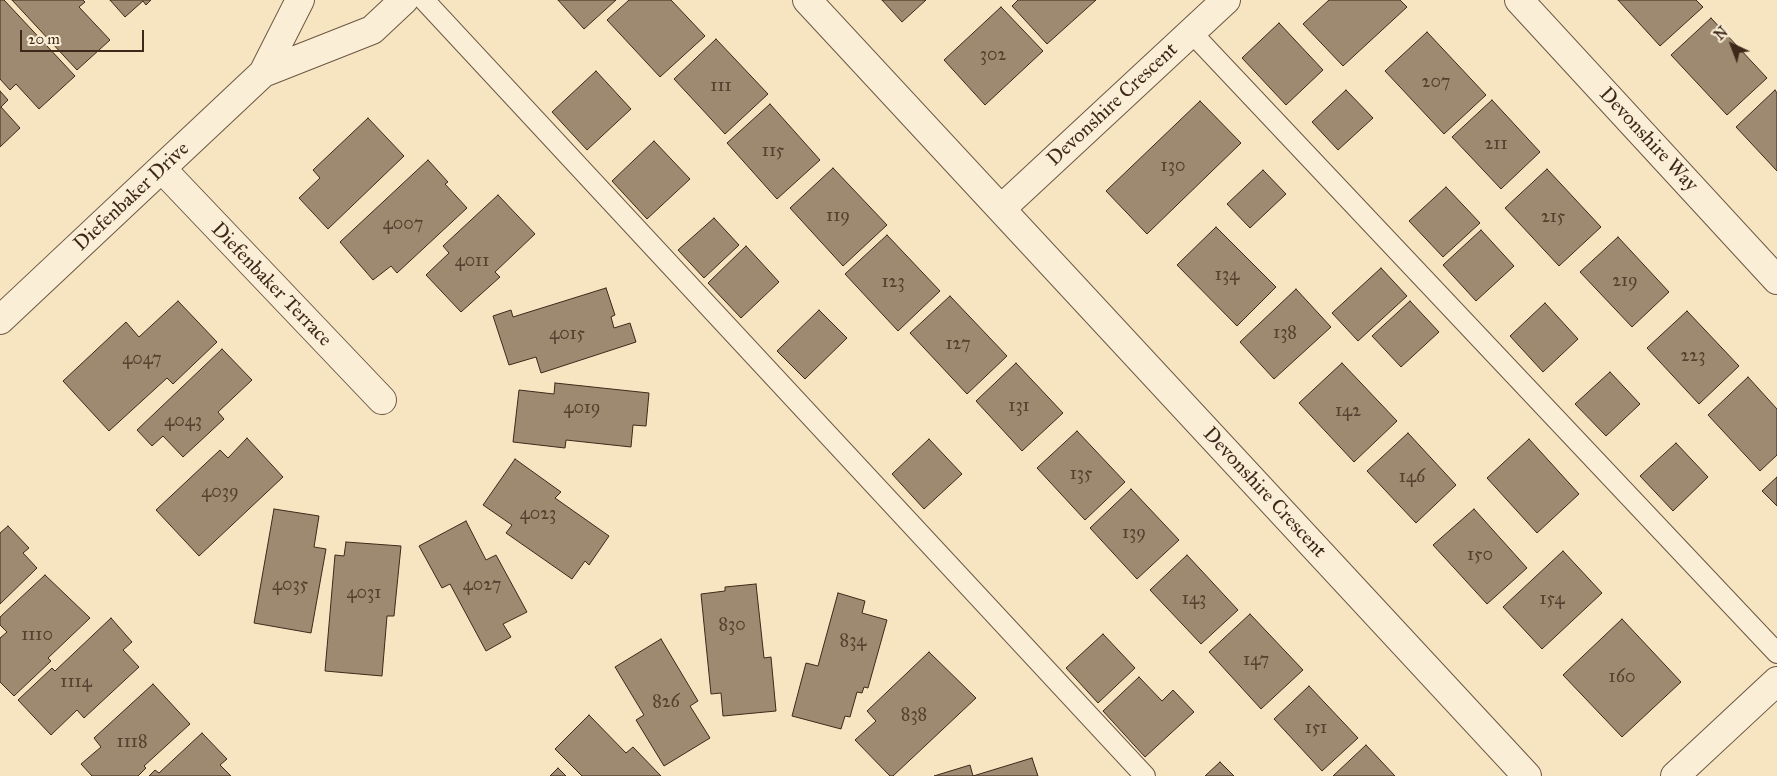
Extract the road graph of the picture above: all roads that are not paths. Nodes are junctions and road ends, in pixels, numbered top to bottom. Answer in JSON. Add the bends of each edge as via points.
{"nodes":[{"id":1,"x":300,"y":0,"type":"edge"},
{"id":2,"x":404,"y":0,"type":"edge"},
{"id":3,"x":424,"y":0,"type":"edge"},
{"id":4,"x":1226,"y":0,"type":"edge"},
{"id":5,"x":1519,"y":0,"type":"edge"},
{"id":6,"x":809,"y":1,"type":"edge"},
{"id":7,"x":1191,"y":32,"type":"junction"},
{"id":8,"x":263,"y":73,"type":"junction"},
{"id":9,"x":162,"y":169,"type":"junction"},
{"id":10,"x":1001,"y":209,"type":"junction"},
{"id":11,"x":1777,"y":280,"type":"edge"},
{"id":12,"x":0,"y":320,"type":"edge"},
{"id":13,"x":382,"y":400,"type":"dead end"},
{"id":14,"x":1777,"y":653,"type":"edge"},
{"id":15,"x":1777,"y":681,"type":"edge"},
{"id":16,"x":1145,"y":776,"type":"edge"},
{"id":17,"x":1527,"y":776,"type":"edge"},
{"id":18,"x":1676,"y":776,"type":"edge"}],
"edges":[{"from":1,"to":8,"type":"street","name":"Diefenbaker Drive"},
{"from":2,"to":8,"type":"street","name":"Diefenbaker Drive","via":[[372,30]]},
{"from":3,"to":16,"type":"lane"},
{"from":4,"to":7,"type":"street","name":"Devonshire Crescent"},
{"from":5,"to":11,"type":"street","name":"Devonshire Way"},
{"from":6,"to":10,"type":"street","name":"Devonshire Crescent"},
{"from":7,"to":10,"type":"street","name":"Devonshire Crescent"},
{"from":7,"to":14,"type":"lane"},
{"from":8,"to":9,"type":"street","name":"Diefenbaker Drive"},
{"from":9,"to":12,"type":"street","name":"Diefenbaker Drive"},
{"from":9,"to":13,"type":"street","name":"Diefenbaker Terrace"},
{"from":10,"to":17,"type":"street","name":"Devonshire Crescent"},
{"from":15,"to":18,"type":"street"}]}
